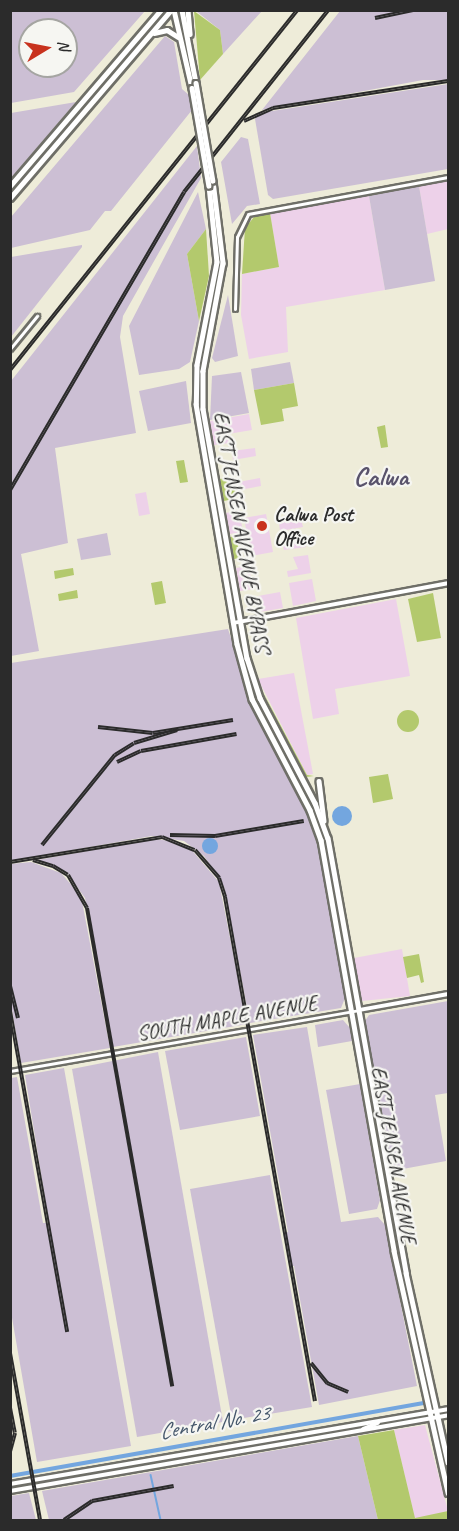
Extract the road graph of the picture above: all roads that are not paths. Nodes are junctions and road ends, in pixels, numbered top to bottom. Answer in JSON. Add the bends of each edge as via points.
{"nodes":[{"id":1,"x":159,"y":10,"type":"edge"},
{"id":2,"x":172,"y":10,"type":"edge"},
{"id":3,"x":182,"y":10,"type":"edge"},
{"id":4,"x":188,"y":10,"type":"edge"},
{"id":5,"x":151,"y":34,"type":"junction"},
{"id":6,"x":181,"y":41,"type":"junction"},
{"id":7,"x":193,"y":67,"type":"junction"},
{"id":8,"x":448,"y":177,"type":"edge"},
{"id":9,"x":10,"y":186,"type":"edge"},
{"id":10,"x":10,"y":198,"type":"edge"},
{"id":11,"x":218,"y":225,"type":"junction"},
{"id":12,"x":235,"y":309,"type":"dead end"},
{"id":13,"x":37,"y":316,"type":"dead end"},
{"id":14,"x":10,"y":349,"type":"edge"},
{"id":15,"x":448,"y":583,"type":"edge"},
{"id":16,"x":240,"y":621,"type":"junction"},
{"id":17,"x":233,"y":623,"type":"junction"},
{"id":18,"x":319,"y":781,"type":"dead end"},
{"id":19,"x":315,"y":821,"type":"joint"},
{"id":20,"x":325,"y":829,"type":"junction"},
{"id":21,"x":448,"y":994,"type":"edge"},
{"id":22,"x":359,"y":1010,"type":"junction"},
{"id":23,"x":352,"y":1011,"type":"junction"},
{"id":24,"x":10,"y":1071,"type":"edge"},
{"id":25,"x":448,"y":1409,"type":"edge"},
{"id":26,"x":438,"y":1414,"type":"junction"},
{"id":27,"x":431,"y":1415,"type":"junction"},
{"id":28,"x":448,"y":1415,"type":"edge"},
{"id":29,"x":393,"y":1419,"type":"junction"},
{"id":30,"x":363,"y":1430,"type":"junction"},
{"id":31,"x":448,"y":1462,"type":"edge"},
{"id":32,"x":10,"y":1484,"type":"edge"},
{"id":33,"x":10,"y":1491,"type":"edge"},
{"id":34,"x":448,"y":1493,"type":"edge"}],
"edges":[{"from":1,"to":9,"type":"main road"},
{"from":2,"to":5,"type":"main road"},
{"from":2,"to":6,"type":"main road"},
{"from":3,"to":7,"type":"main road"},
{"from":4,"to":7,"type":"main road"},
{"from":5,"to":6,"type":"main road","via":[[171,30]]},
{"from":5,"to":10,"type":"main road"},
{"from":6,"to":11,"type":"main road","bridge":true},
{"from":7,"to":11,"type":"main road","bridge":true},
{"from":8,"to":12,"type":"street","via":[[248,214],[237,237]]},
{"from":11,"to":16,"type":"main road","name":"EAST JENSEN AVENUE BYPASS","via":[[222,272],[203,371],[203,409]]},
{"from":11,"to":17,"type":"main road","name":"EAST JENSEN AVENUE BYPASS","via":[[215,279],[197,365],[196,404]]},
{"from":13,"to":14,"type":"street"},
{"from":15,"to":16,"type":"main road"},
{"from":16,"to":17,"type":"main road"},
{"from":16,"to":20,"type":"main road","name":"EAST JENSEN AVENUE BYPASS","via":[[256,690]]},
{"from":17,"to":19,"type":"main road","name":"EAST JENSEN AVENUE BYPASS","via":[[249,692]]},
{"from":18,"to":20,"type":"main road"},
{"from":19,"to":23,"type":"main road","name":"EAST JENSEN AVENUE"},
{"from":20,"to":22,"type":"main road","name":"EAST JENSEN AVENUE"},
{"from":21,"to":22,"type":"main road","name":"SOUTH MAPLE AVENUE"},
{"from":22,"to":23,"type":"street","name":"SOUTH MAPLE AVENUE"},
{"from":22,"to":26,"type":"main road","name":"EAST JENSEN AVENUE","via":[[406,1273]]},
{"from":23,"to":24,"type":"street","name":"SOUTH MAPLE AVENUE"},
{"from":23,"to":27,"type":"main road","name":"EAST JENSEN AVENUE","via":[[394,1251]]},
{"from":25,"to":26,"type":"main road"},
{"from":26,"to":27,"type":"main road"},
{"from":26,"to":28,"type":"main road"},
{"from":26,"to":31,"type":"main road","name":"EAST JENSEN AVENUE"},
{"from":27,"to":29,"type":"main road"},
{"from":27,"to":30,"type":"main road"},
{"from":27,"to":34,"type":"main road","name":"EAST JENSEN AVENUE"},
{"from":29,"to":30,"type":"main road"},
{"from":29,"to":32,"type":"main road"},
{"from":30,"to":33,"type":"main road"}]}
